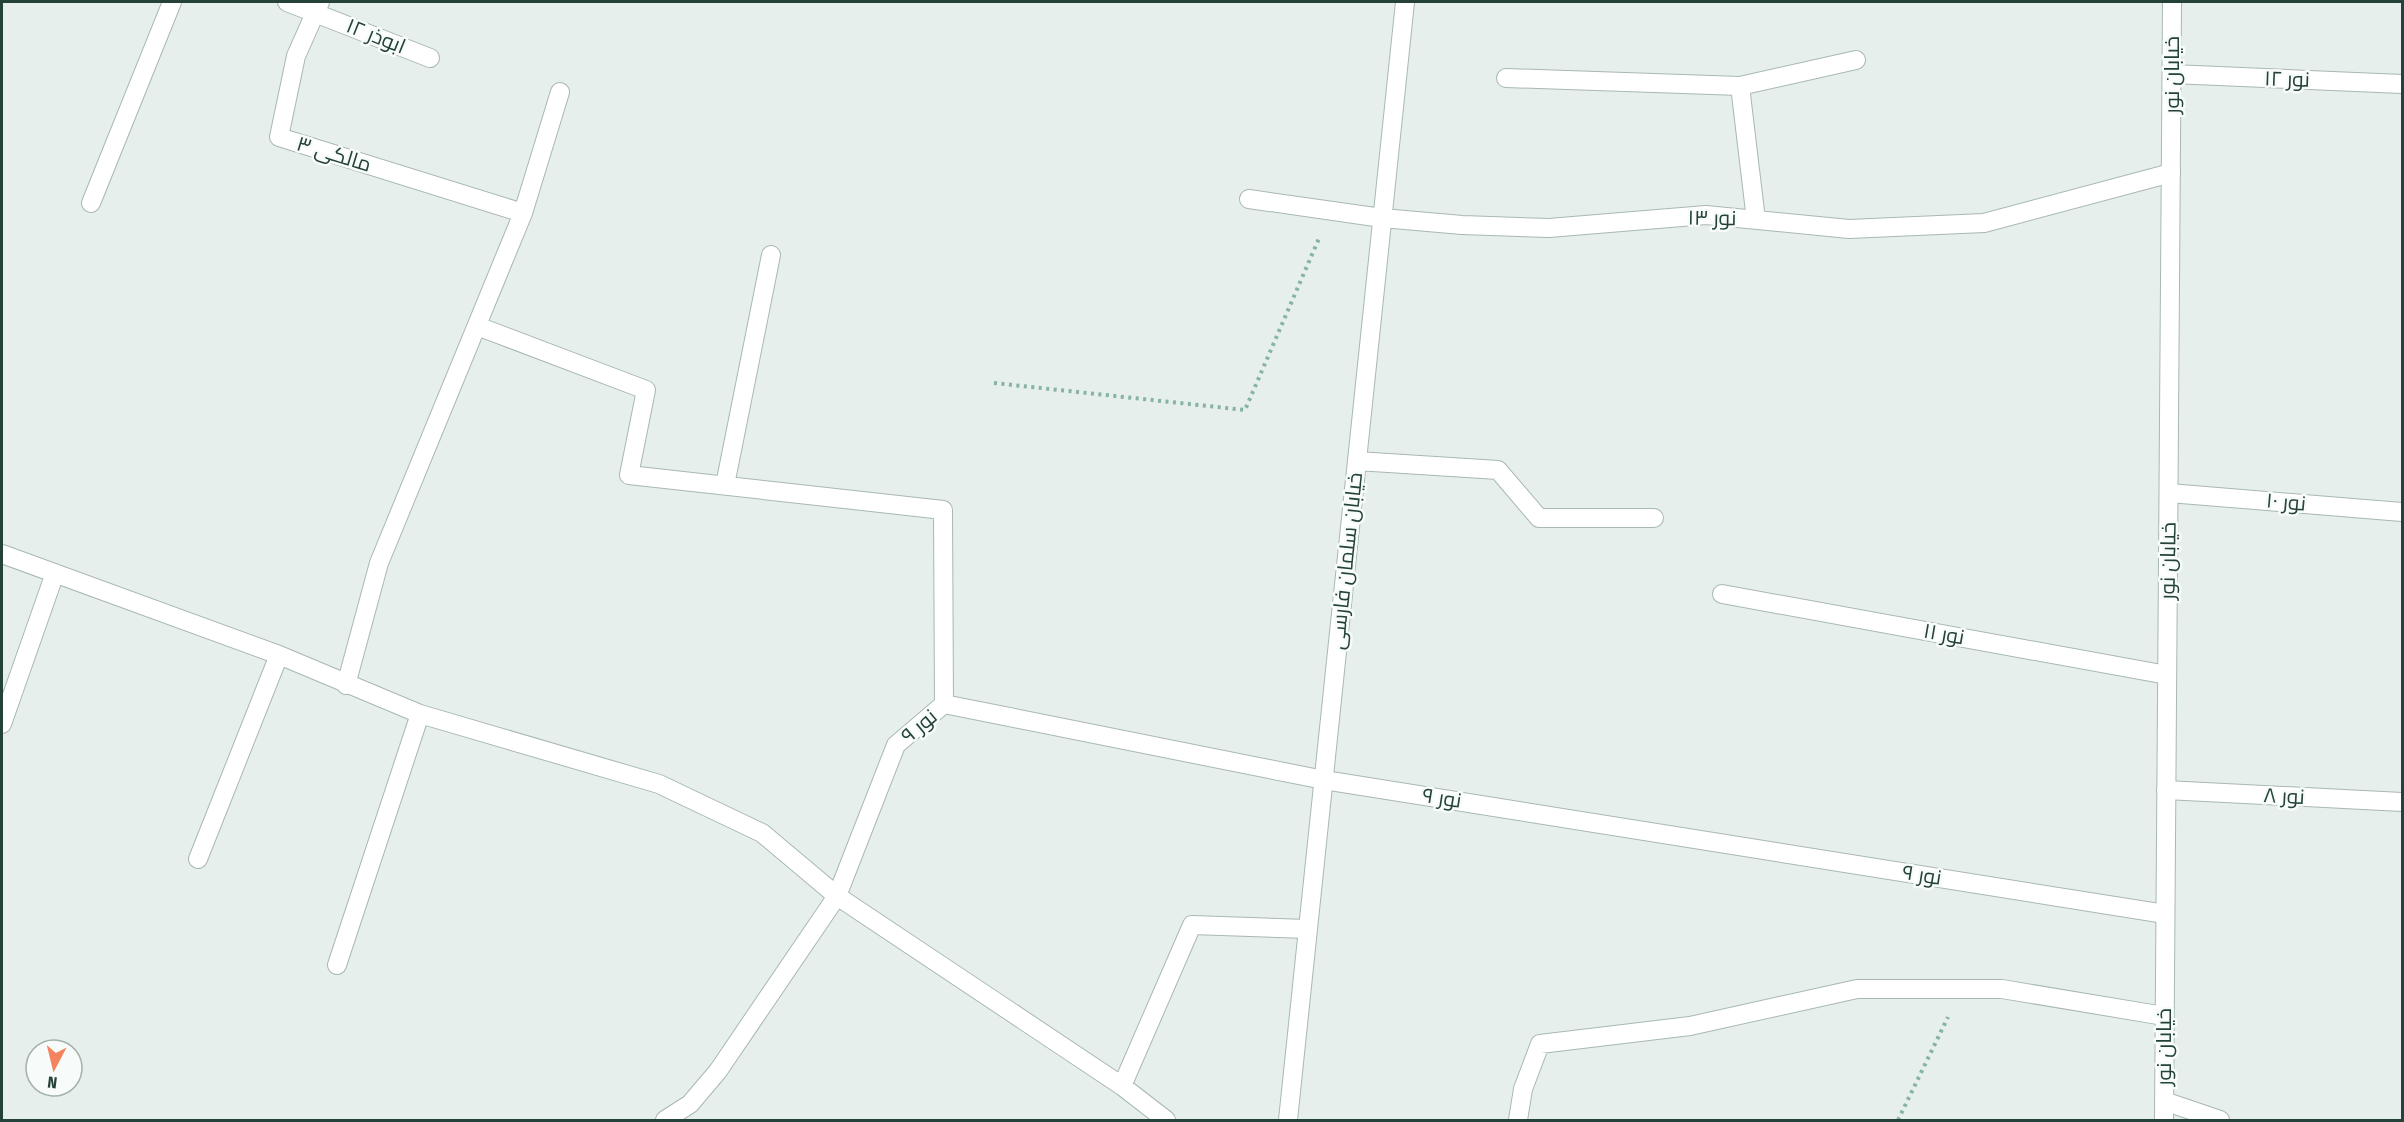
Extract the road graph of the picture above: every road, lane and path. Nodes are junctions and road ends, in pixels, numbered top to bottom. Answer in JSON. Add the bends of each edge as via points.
{"nodes":[{"id":1,"x":172,"y":2,"type":"edge"},
{"id":2,"x":287,"y":2,"type":"edge"},
{"id":3,"x":1405,"y":2,"type":"edge"},
{"id":4,"x":2172,"y":2,"type":"edge"},
{"id":5,"x":318,"y":7,"type":"edge"},
{"id":6,"x":430,"y":58,"type":"dead end"},
{"id":7,"x":1856,"y":60,"type":"dead end"},
{"id":8,"x":2172,"y":74,"type":"junction"},
{"id":9,"x":1506,"y":78,"type":"dead end"},
{"id":10,"x":2403,"y":84,"type":"edge"},
{"id":11,"x":1740,"y":86,"type":"junction"},
{"id":12,"x":560,"y":92,"type":"dead end"},
{"id":13,"x":2171,"y":173,"type":"junction"},
{"id":14,"x":1249,"y":198,"type":"dead end"},
{"id":15,"x":91,"y":203,"type":"dead end"},
{"id":16,"x":1331,"y":210,"type":"junction"},
{"id":17,"x":523,"y":213,"type":"junction"},
{"id":18,"x":1382,"y":219,"type":"junction"},
{"id":19,"x":1756,"y":220,"type":"junction"},
{"id":20,"x":771,"y":255,"type":"dead end"},
{"id":21,"x":477,"y":326,"type":"junction"},
{"id":22,"x":994,"y":383,"type":"dead end"},
{"id":23,"x":1357,"y":461,"type":"junction"},
{"id":24,"x":725,"y":485,"type":"junction"},
{"id":25,"x":2169,"y":493,"type":"junction"},
{"id":26,"x":2403,"y":512,"type":"edge"},
{"id":27,"x":1654,"y":518,"type":"dead end"},
{"id":28,"x":2,"y":554,"type":"edge"},
{"id":29,"x":55,"y":573,"type":"junction"},
{"id":30,"x":1722,"y":594,"type":"dead end"},
{"id":31,"x":279,"y":656,"type":"junction"},
{"id":32,"x":2167,"y":675,"type":"junction"},
{"id":33,"x":346,"y":685,"type":"junction"},
{"id":34,"x":944,"y":704,"type":"junction"},
{"id":35,"x":420,"y":714,"type":"junction"},
{"id":36,"x":2,"y":724,"type":"edge"},
{"id":37,"x":1324,"y":780,"type":"junction"},
{"id":38,"x":2166,"y":790,"type":"junction"},
{"id":39,"x":2403,"y":802,"type":"edge"},
{"id":40,"x":198,"y":859,"type":"dead end"},
{"id":41,"x":837,"y":896,"type":"junction"},
{"id":42,"x":2165,"y":914,"type":"junction"},
{"id":43,"x":1308,"y":929,"type":"junction"},
{"id":44,"x":337,"y":965,"type":"dead end"},
{"id":45,"x":1961,"y":989,"type":"junction"},
{"id":46,"x":2164,"y":1016,"type":"junction"},
{"id":47,"x":1122,"y":1086,"type":"junction"},
{"id":48,"x":2164,"y":1101,"type":"junction"},
{"id":49,"x":665,"y":1120,"type":"edge"},
{"id":50,"x":1167,"y":1120,"type":"edge"},
{"id":51,"x":1288,"y":1120,"type":"edge"},
{"id":52,"x":1518,"y":1120,"type":"edge"},
{"id":53,"x":1898,"y":1120,"type":"edge"},
{"id":54,"x":2164,"y":1120,"type":"edge"},
{"id":55,"x":2220,"y":1120,"type":"edge"}],
"edges":[{"from":1,"to":15,"type":"street"},
{"from":2,"to":5,"type":"street","name":"ابوذر ۱۲"},
{"from":3,"to":18,"type":"street","name":"خیابان سلمان فارسی"},
{"from":4,"to":8,"type":"street","name":"خیابان نور"},
{"from":5,"to":6,"type":"street","name":"ابوذر ۱۲"},
{"from":5,"to":17,"type":"street","name":"مالکی ۳","via":[[296,56],[279,137]]},
{"from":7,"to":11,"type":"street"},
{"from":8,"to":10,"type":"street","name":"نور ۱۲"},
{"from":8,"to":13,"type":"street","name":"خیابان نور"},
{"from":9,"to":11,"type":"street"},
{"from":11,"to":19,"type":"street"},
{"from":12,"to":17,"type":"street"},
{"from":13,"to":19,"type":"street","name":"نور ۱۳","via":[[1984,224],[1849,229]]},
{"from":13,"to":25,"type":"street","name":"خیابان نور"},
{"from":14,"to":16,"type":"street","name":"نور ۱۳"},
{"from":16,"to":18,"type":"street","name":"نور ۱۳"},
{"from":16,"to":22,"type":"path","via":[[1245,410]]},
{"from":17,"to":21,"type":"street"},
{"from":18,"to":19,"type":"street","name":"نور ۱۳","via":[[1549,228],[1706,215]]},
{"from":18,"to":23,"type":"street","name":"خیابان سلمان فارسی"},
{"from":20,"to":24,"type":"street"},
{"from":21,"to":24,"type":"street","via":[[646,390],[629,475]]},
{"from":21,"to":33,"type":"street","via":[[379,563]]},
{"from":23,"to":27,"type":"street","via":[[1498,470],[1539,518]]},
{"from":23,"to":37,"type":"street","name":"خیابان سلمان فارسی"},
{"from":24,"to":34,"type":"street","via":[[943,510]]},
{"from":25,"to":26,"type":"street","name":"نور ۱۰"},
{"from":25,"to":32,"type":"street","name":"خیابان نور"},
{"from":28,"to":29,"type":"street"},
{"from":29,"to":31,"type":"street"},
{"from":29,"to":36,"type":"street"},
{"from":30,"to":32,"type":"street","name":"نور ۱۱"},
{"from":31,"to":33,"type":"street"},
{"from":31,"to":40,"type":"street"},
{"from":32,"to":38,"type":"street","name":"خیابان نور"},
{"from":33,"to":35,"type":"street"},
{"from":34,"to":37,"type":"street","name":"نور ۹"},
{"from":34,"to":41,"type":"street","name":"نور ۹","via":[[896,745]]},
{"from":35,"to":41,"type":"street","via":[[659,784],[762,833]]},
{"from":35,"to":44,"type":"street"},
{"from":37,"to":42,"type":"street","name":"نور ۹"},
{"from":37,"to":43,"type":"street","name":"خیابان سلمان فارسی"},
{"from":38,"to":39,"type":"street","name":"نور ۸"},
{"from":38,"to":42,"type":"street","name":"خیابان نور"},
{"from":41,"to":47,"type":"street"},
{"from":41,"to":49,"type":"street","name":"نور ۹","via":[[718,1071],[690,1104]]},
{"from":42,"to":46,"type":"street","name":"خیابان نور"},
{"from":43,"to":47,"type":"street","via":[[1192,925]]},
{"from":43,"to":51,"type":"street","name":"خیابان سلمان فارسی"},
{"from":45,"to":46,"type":"street","via":[[2002,989]]},
{"from":45,"to":52,"type":"street","via":[[1857,989],[1690,1026],[1540,1044],[1523,1089]]},
{"from":45,"to":53,"type":"path"},
{"from":46,"to":48,"type":"street","name":"خیابان نور"},
{"from":47,"to":50,"type":"street"},
{"from":48,"to":54,"type":"street","name":"خیابان نور"},
{"from":48,"to":55,"type":"street"}]}
